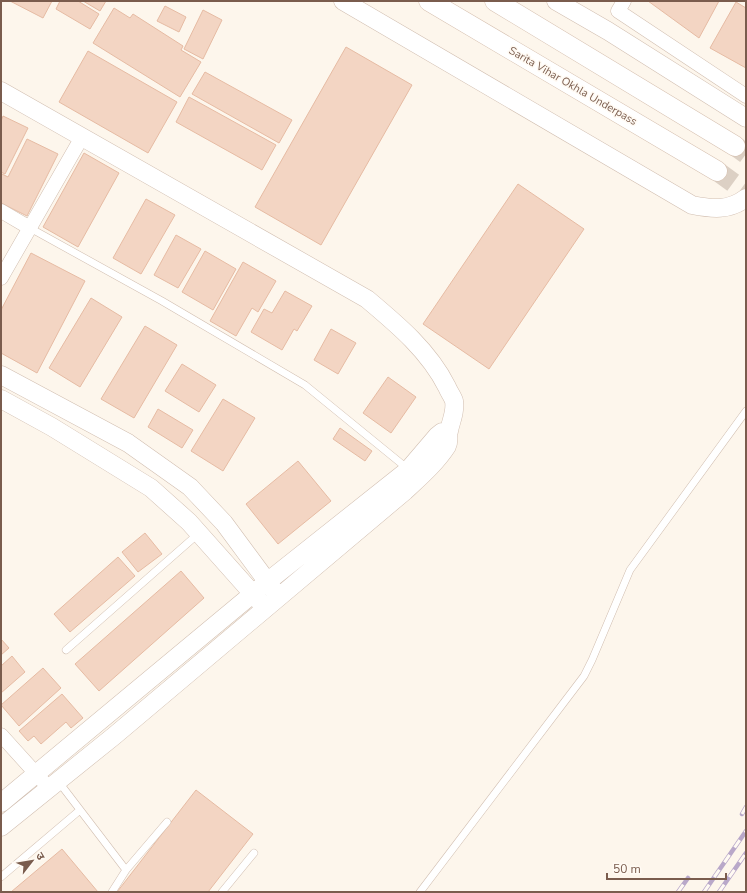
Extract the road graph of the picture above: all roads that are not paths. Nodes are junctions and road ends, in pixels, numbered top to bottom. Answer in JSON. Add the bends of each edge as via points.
{"nodes":[{"id":1,"x":344,"y":1,"type":"edge"},
{"id":2,"x":429,"y":1,"type":"edge"},
{"id":3,"x":494,"y":1,"type":"edge"},
{"id":4,"x":556,"y":1,"type":"edge"},
{"id":5,"x":624,"y":1,"type":"edge"},
{"id":6,"x":691,"y":60,"type":"junction"},
{"id":7,"x":680,"y":76,"type":"junction"},
{"id":8,"x":1,"y":91,"type":"edge"},
{"id":9,"x":746,"y":96,"type":"edge"},
{"id":10,"x":746,"y":118,"type":"edge"},
{"id":11,"x":82,"y":137,"type":"junction"},
{"id":12,"x":735,"y":146,"type":"tunnel mouth"},
{"id":13,"x":717,"y":170,"type":"tunnel mouth"},
{"id":14,"x":746,"y":198,"type":"edge"},
{"id":15,"x":1,"y":211,"type":"edge"},
{"id":16,"x":30,"y":228,"type":"junction"},
{"id":17,"x":1,"y":278,"type":"edge"},
{"id":18,"x":1,"y":375,"type":"edge"},
{"id":19,"x":1,"y":399,"type":"edge"},
{"id":20,"x":746,"y":411,"type":"edge"},
{"id":21,"x":448,"y":432,"type":"junction"},
{"id":22,"x":408,"y":470,"type":"junction"},
{"id":23,"x":199,"y":533,"type":"junction"},
{"id":24,"x":261,"y":588,"type":"junction"},
{"id":25,"x":279,"y":596,"type":"junction"},
{"id":26,"x":265,"y":608,"type":"junction"},
{"id":27,"x":66,"y":650,"type":"dead end"},
{"id":28,"x":1,"y":736,"type":"edge"},
{"id":29,"x":37,"y":773,"type":"junction"},
{"id":30,"x":54,"y":784,"type":"junction"},
{"id":31,"x":1,"y":803,"type":"edge"},
{"id":32,"x":80,"y":810,"type":"junction"},
{"id":33,"x":167,"y":822,"type":"dead end"},
{"id":34,"x":1,"y":827,"type":"edge"},
{"id":35,"x":254,"y":853,"type":"dead end"},
{"id":36,"x":126,"y":870,"type":"junction"},
{"id":37,"x":1,"y":877,"type":"edge"},
{"id":38,"x":112,"y":892,"type":"edge"},
{"id":39,"x":222,"y":892,"type":"edge"},
{"id":40,"x":420,"y":892,"type":"edge"}],
"edges":[{"from":1,"to":14,"type":"street","via":[[692,205],[713,209],[727,208]]},
{"from":2,"to":13,"type":"main road","name":"Sarita Vihar Okhla Underpass"},
{"from":3,"to":12,"type":"main road"},
{"from":4,"to":7,"type":"street"},
{"from":5,"to":6,"type":"street","via":[[618,12]]},
{"from":6,"to":7,"type":"street"},
{"from":6,"to":9,"type":"street"},
{"from":7,"to":10,"type":"street"},
{"from":8,"to":11,"type":"street"},
{"from":11,"to":16,"type":"street"},
{"from":11,"to":21,"type":"street","via":[[367,299],[394,321],[420,348],[442,378],[454,400],[454,416]]},
{"from":15,"to":16,"type":"street"},
{"from":16,"to":17,"type":"street"},
{"from":16,"to":22,"type":"lane","via":[[162,301],[305,386]]},
{"from":18,"to":24,"type":"street","via":[[128,444],[190,487],[224,523]]},
{"from":19,"to":23,"type":"street","via":[[66,435],[151,488]]},
{"from":20,"to":40,"type":"lane","via":[[630,570],[584,676]]},
{"from":21,"to":22,"type":"street","via":[[442,432]]},
{"from":21,"to":25,"type":"street","via":[[447,445],[429,468]]},
{"from":22,"to":24,"type":"street"},
{"from":23,"to":24,"type":"street"},
{"from":23,"to":27,"type":"lane"},
{"from":24,"to":25,"type":"street"},
{"from":24,"to":26,"type":"street"},
{"from":24,"to":29,"type":"street"},
{"from":25,"to":26,"type":"street"},
{"from":26,"to":30,"type":"street"},
{"from":28,"to":29,"type":"street"},
{"from":29,"to":30,"type":"street"},
{"from":29,"to":31,"type":"street"},
{"from":30,"to":32,"type":"lane"},
{"from":30,"to":34,"type":"street"},
{"from":32,"to":36,"type":"lane"},
{"from":32,"to":37,"type":"lane"},
{"from":33,"to":36,"type":"lane"},
{"from":35,"to":39,"type":"lane"},
{"from":36,"to":38,"type":"lane"}]}
